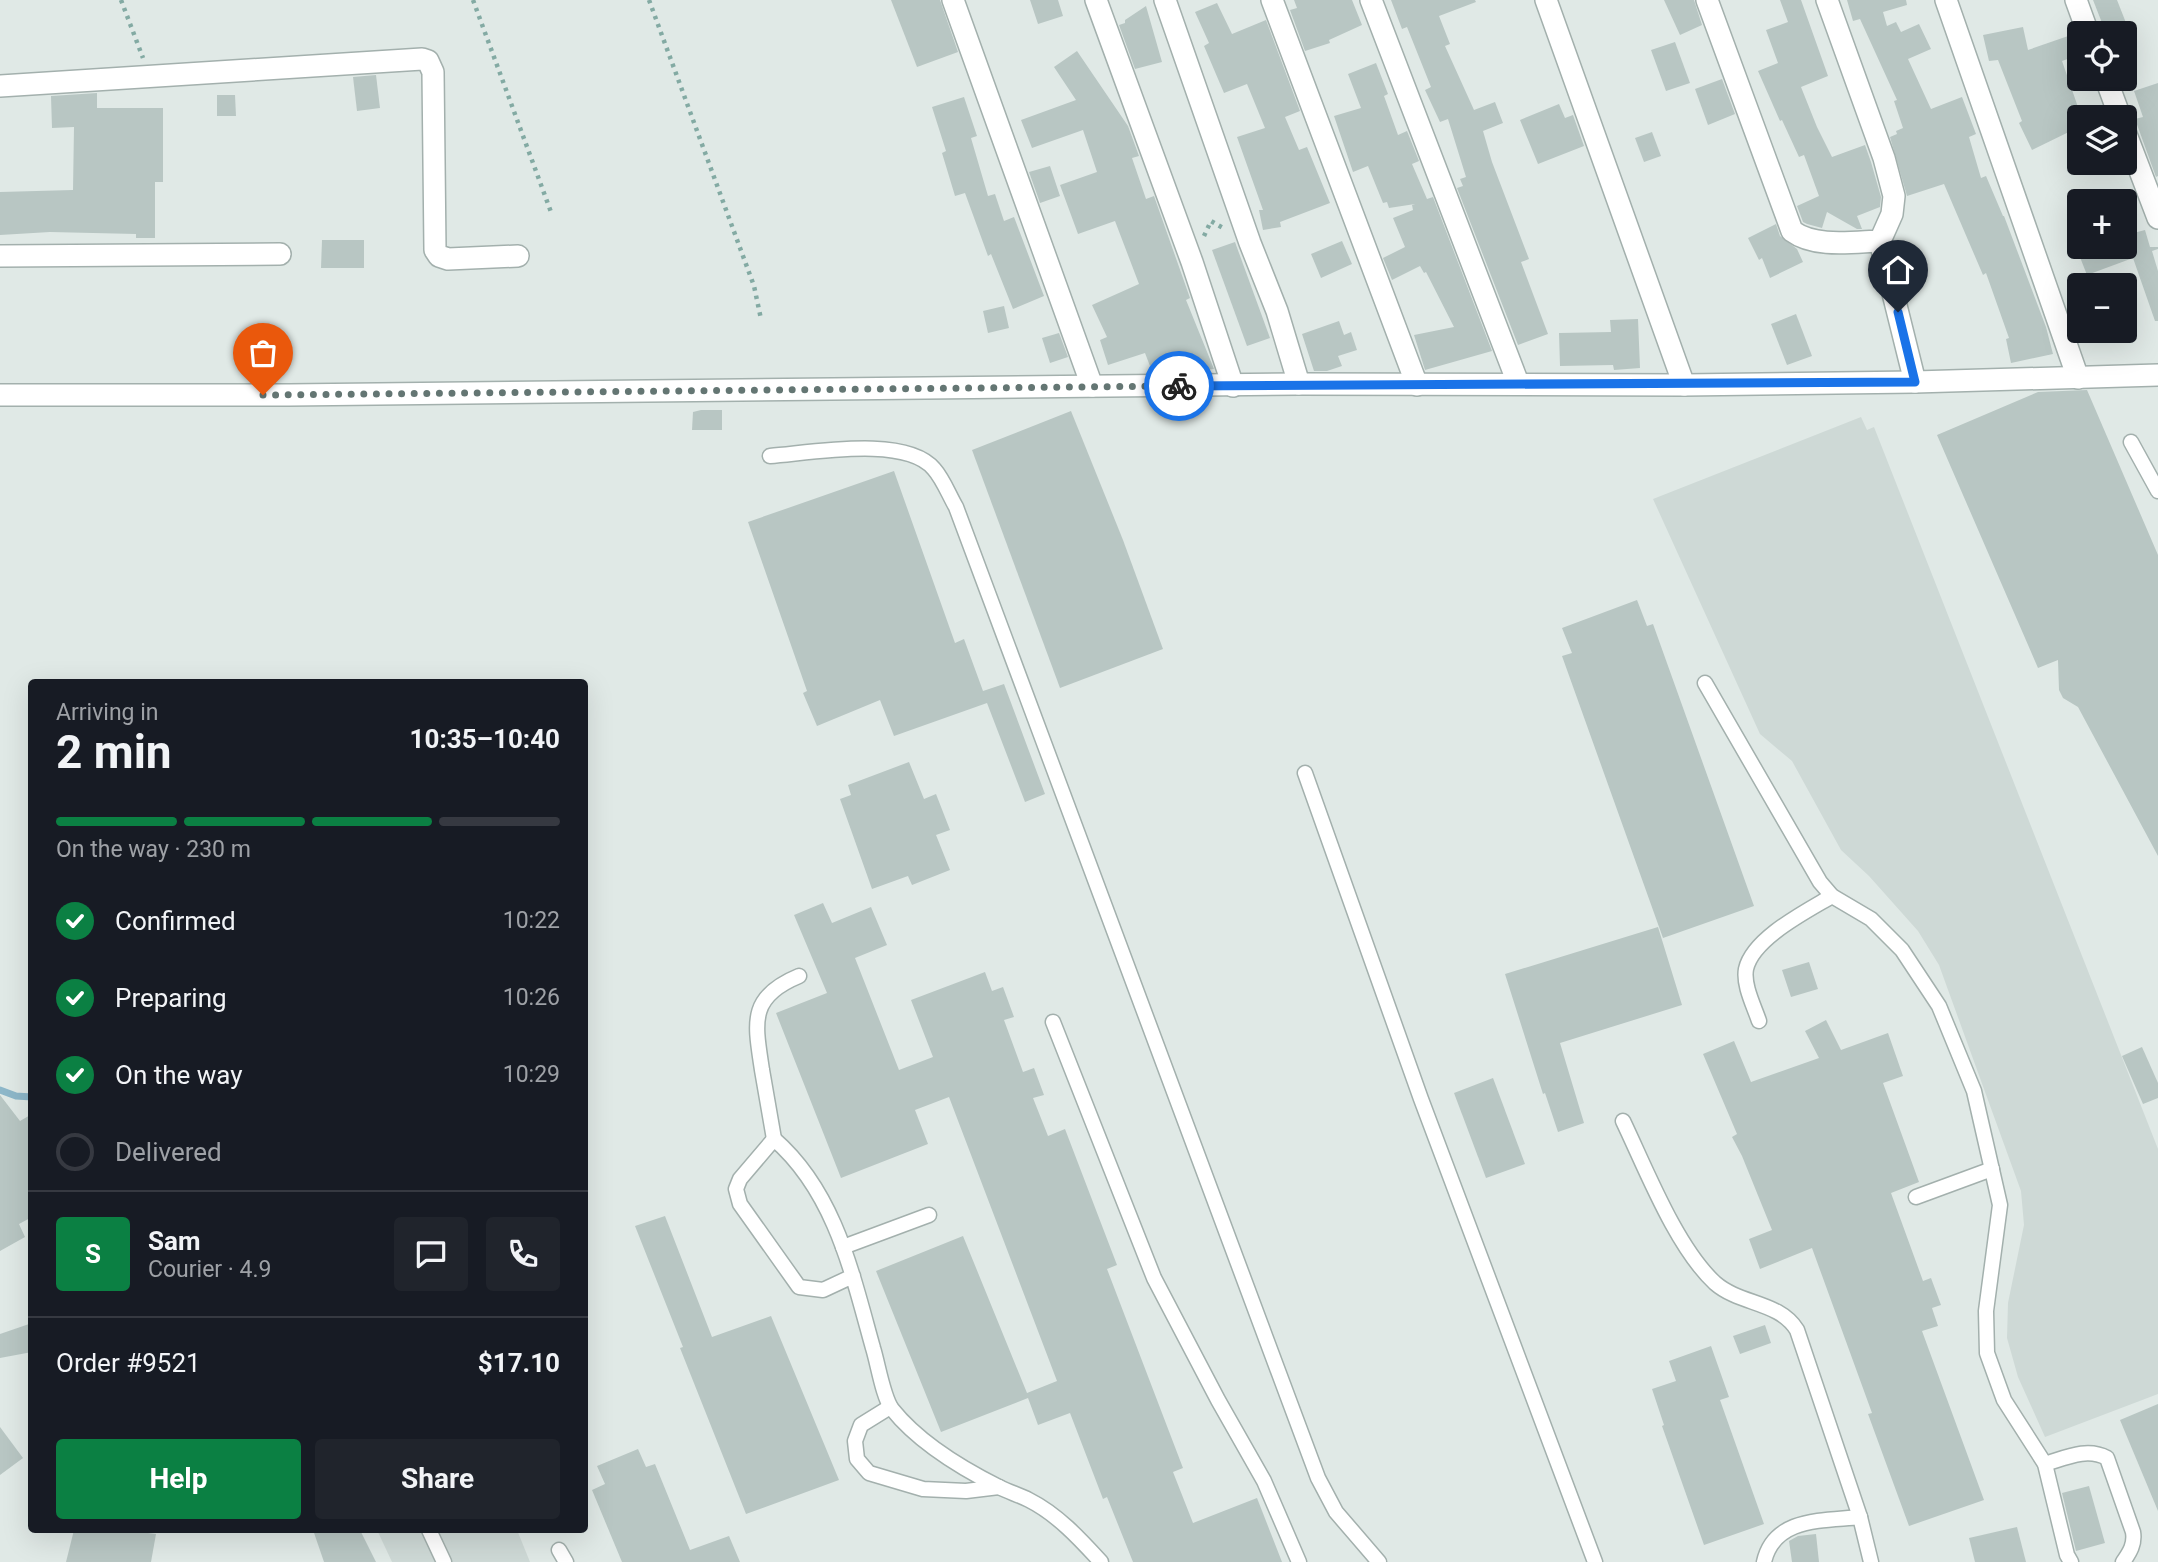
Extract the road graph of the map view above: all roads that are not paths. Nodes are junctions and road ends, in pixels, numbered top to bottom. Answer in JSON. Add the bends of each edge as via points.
{"nodes":[{"id":1,"x":953,"y":0,"type":"edge"},
{"id":2,"x":1096,"y":0,"type":"edge"},
{"id":3,"x":1165,"y":0,"type":"edge"},
{"id":4,"x":1272,"y":0,"type":"edge"},
{"id":5,"x":1371,"y":0,"type":"edge"},
{"id":6,"x":1546,"y":0,"type":"edge"},
{"id":7,"x":1707,"y":0,"type":"edge"},
{"id":8,"x":1827,"y":0,"type":"edge"},
{"id":9,"x":1946,"y":0,"type":"edge"},
{"id":10,"x":2076,"y":0,"type":"edge"},
{"id":11,"x":2084,"y":21,"type":"edge"},
{"id":12,"x":0,"y":86,"type":"edge"},
{"id":13,"x":2137,"y":163,"type":"edge"},
{"id":14,"x":2158,"y":218,"type":"edge"},
{"id":15,"x":1880,"y":241,"type":"junction"},
{"id":16,"x":280,"y":254,"type":"dead end"},
{"id":17,"x":0,"y":256,"type":"edge"},
{"id":18,"x":518,"y":256,"type":"dead end"},
{"id":19,"x":2158,"y":375,"type":"edge"},
{"id":20,"x":2078,"y":378,"type":"junction"},
{"id":21,"x":1915,"y":382,"type":"junction"},
{"id":22,"x":1518,"y":383,"type":"junction"},
{"id":23,"x":1299,"y":384,"type":"junction"},
{"id":24,"x":1417,"y":385,"type":"junction"},
{"id":25,"x":1684,"y":385,"type":"junction"},
{"id":26,"x":1093,"y":386,"type":"junction"},
{"id":27,"x":1233,"y":386,"type":"junction"},
{"id":28,"x":0,"y":395,"type":"edge"},
{"id":29,"x":2131,"y":442,"type":"dead end"},
{"id":30,"x":770,"y":456,"type":"dead end"},
{"id":31,"x":2158,"y":491,"type":"edge"},
{"id":32,"x":1705,"y":683,"type":"dead end"},
{"id":33,"x":1306,"y":773,"type":"dead end"},
{"id":34,"x":1832,"y":896,"type":"junction"},
{"id":35,"x":799,"y":976,"type":"dead end"},
{"id":36,"x":1759,"y":1021,"type":"dead end"},
{"id":37,"x":1053,"y":1022,"type":"dead end"},
{"id":38,"x":1623,"y":1121,"type":"dead end"},
{"id":39,"x":774,"y":1139,"type":"junction"},
{"id":40,"x":1992,"y":1169,"type":"junction"},
{"id":41,"x":1916,"y":1197,"type":"dead end"},
{"id":42,"x":929,"y":1215,"type":"dead end"},
{"id":43,"x":843,"y":1247,"type":"junction"},
{"id":44,"x":853,"y":1276,"type":"junction"},
{"id":45,"x":890,"y":1407,"type":"junction"},
{"id":46,"x":2045,"y":1464,"type":"junction"},
{"id":47,"x":999,"y":1487,"type":"junction"},
{"id":48,"x":1860,"y":1517,"type":"junction"},
{"id":49,"x":430,"y":1533,"type":"edge"},
{"id":50,"x":444,"y":1562,"type":"edge"},
{"id":51,"x":1101,"y":1562,"type":"edge"},
{"id":52,"x":1299,"y":1562,"type":"edge"},
{"id":53,"x":1379,"y":1562,"type":"edge"},
{"id":54,"x":1595,"y":1562,"type":"edge"},
{"id":55,"x":1764,"y":1562,"type":"edge"},
{"id":56,"x":1871,"y":1562,"type":"edge"},
{"id":57,"x":2071,"y":1562,"type":"edge"},
{"id":58,"x":2123,"y":1562,"type":"edge"}],
"edges":[{"from":1,"to":26,"type":"street"},
{"from":2,"to":27,"type":"street"},
{"from":3,"to":23,"type":"street"},
{"from":4,"to":24,"type":"street"},
{"from":5,"to":22,"type":"street"},
{"from":6,"to":25,"type":"street"},
{"from":7,"to":15,"type":"street","via":[[1792,231],[1803,239],[1819,241]]},
{"from":8,"to":15,"type":"street","via":[[1894,196]]},
{"from":9,"to":20,"type":"street"},
{"from":10,"to":11,"type":"street"},
{"from":12,"to":18,"type":"street","via":[[422,59],[433,72],[435,250],[448,259]]},
{"from":13,"to":14,"type":"street"},
{"from":15,"to":21,"type":"street"},
{"from":16,"to":17,"type":"street"},
{"from":19,"to":20,"type":"street"},
{"from":20,"to":21,"type":"street"},
{"from":21,"to":25,"type":"street"},
{"from":22,"to":24,"type":"street"},
{"from":22,"to":25,"type":"street"},
{"from":23,"to":24,"type":"street"},
{"from":23,"to":27,"type":"street"},
{"from":26,"to":27,"type":"street"},
{"from":26,"to":28,"type":"street"},
{"from":29,"to":31,"type":"lane"},
{"from":30,"to":53,"type":"lane","via":[[872,448],[911,452],[934,468],[950,497],[1318,1478],[1336,1512]]},
{"from":32,"to":34,"type":"lane","via":[[1811,870]]},
{"from":33,"to":54,"type":"lane","via":[[1420,1099]]},
{"from":34,"to":36,"type":"lane","via":[[1785,925],[1751,956],[1745,970]]},
{"from":34,"to":40,"type":"lane","via":[[1871,919],[1902,950],[1939,1006],[1974,1091]]},
{"from":35,"to":39,"type":"lane","via":[[770,993],[755,1028]]},
{"from":37,"to":52,"type":"lane","via":[[1154,1278],[1264,1481]]},
{"from":38,"to":48,"type":"lane","via":[[1663,1207],[1716,1283],[1740,1298],[1780,1312],[1797,1330]]},
{"from":39,"to":43,"type":"lane","via":[[821,1195]]},
{"from":39,"to":44,"type":"lane","via":[[740,1179],[736,1189],[740,1204],[799,1287],[822,1290]]},
{"from":40,"to":41,"type":"lane"},
{"from":40,"to":46,"type":"lane","via":[[2000,1205],[1986,1311],[1987,1353],[2004,1400]]},
{"from":42,"to":43,"type":"lane"},
{"from":43,"to":44,"type":"lane"},
{"from":44,"to":45,"type":"lane"},
{"from":45,"to":47,"type":"lane","via":[[931,1447]]},
{"from":45,"to":47,"type":"lane","via":[[861,1424],[855,1441],[857,1459],[869,1473],[923,1489]]},
{"from":46,"to":57,"type":"lane"},
{"from":46,"to":58,"type":"lane","via":[[2086,1453],[2107,1458],[2133,1532],[2132,1547]]},
{"from":47,"to":51,"type":"lane","via":[[1030,1500],[1078,1536]]},
{"from":48,"to":55,"type":"lane","via":[[1786,1529],[1771,1545]]},
{"from":48,"to":56,"type":"lane"},
{"from":49,"to":50,"type":"lane"}]}
